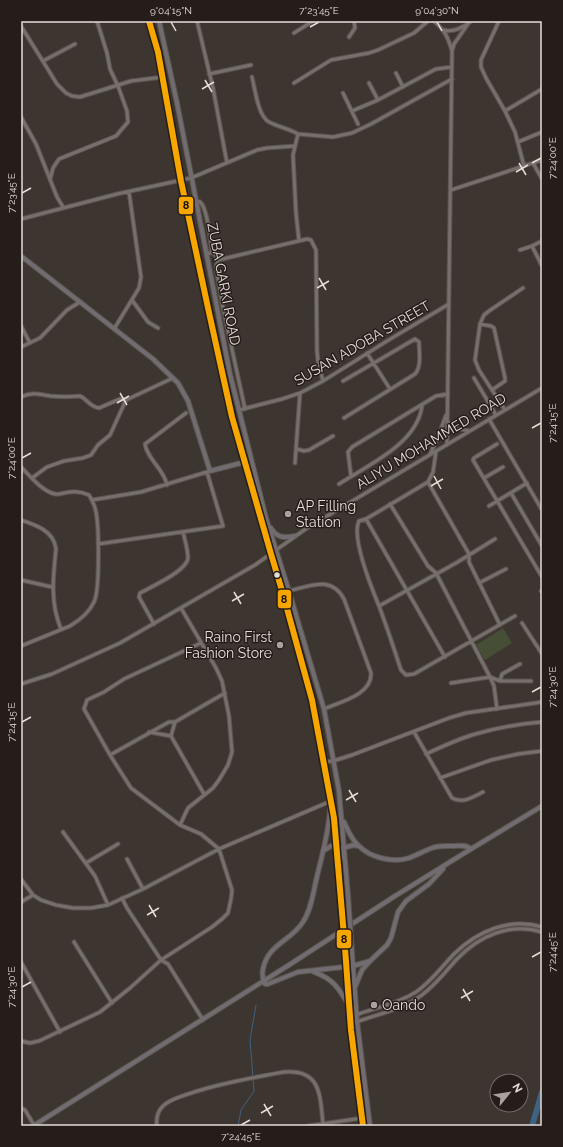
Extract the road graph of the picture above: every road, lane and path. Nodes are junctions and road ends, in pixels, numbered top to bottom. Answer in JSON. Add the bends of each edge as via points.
{"nodes":[{"id":1,"x":97,"y":21,"type":"edge"},
{"id":2,"x":149,"y":21,"type":"edge"},
{"id":3,"x":159,"y":21,"type":"edge"},
{"id":4,"x":197,"y":21,"type":"edge"},
{"id":5,"x":305,"y":21,"type":"edge"},
{"id":6,"x":313,"y":21,"type":"edge"},
{"id":7,"x":354,"y":21,"type":"edge"},
{"id":8,"x":428,"y":21,"type":"edge"},
{"id":9,"x":434,"y":21,"type":"edge"},
{"id":10,"x":499,"y":21,"type":"edge"},
{"id":11,"x":470,"y":22,"type":"edge"},
{"id":12,"x":21,"y":26,"type":"edge"},
{"id":13,"x":306,"y":26,"type":"junction"},
{"id":14,"x":444,"y":30,"type":"junction"},
{"id":15,"x":294,"y":33,"type":"dead end"},
{"id":16,"x":349,"y":37,"type":"dead end"},
{"id":17,"x":76,"y":44,"type":"dead end"},
{"id":18,"x":452,"y":51,"type":"junction"},
{"id":19,"x":43,"y":61,"type":"junction"},
{"id":20,"x":251,"y":65,"type":"dead end"},
{"id":21,"x":452,"y":67,"type":"junction"},
{"id":22,"x":396,"y":73,"type":"dead end"},
{"id":23,"x":209,"y":74,"type":"junction"},
{"id":24,"x":163,"y":77,"type":"junction"},
{"id":25,"x":252,"y":77,"type":"dead end"},
{"id":26,"x":452,"y":79,"type":"junction"},
{"id":27,"x":369,"y":83,"type":"dead end"},
{"id":28,"x":294,"y":84,"type":"dead end"},
{"id":29,"x":118,"y":86,"type":"junction"},
{"id":30,"x":403,"y":87,"type":"junction"},
{"id":31,"x":542,"y":89,"type":"edge"},
{"id":32,"x":343,"y":93,"type":"dead end"},
{"id":33,"x":378,"y":100,"type":"junction"},
{"id":34,"x":352,"y":111,"type":"junction"},
{"id":35,"x":505,"y":111,"type":"junction"},
{"id":36,"x":21,"y":117,"type":"edge"},
{"id":37,"x":358,"y":124,"type":"dead end"},
{"id":38,"x":542,"y":132,"type":"edge"},
{"id":39,"x":298,"y":134,"type":"junction"},
{"id":40,"x":518,"y":142,"type":"junction"},
{"id":41,"x":295,"y":146,"type":"junction"},
{"id":42,"x":542,"y":160,"type":"edge"},
{"id":43,"x":227,"y":163,"type":"junction"},
{"id":44,"x":534,"y":163,"type":"junction"},
{"id":45,"x":524,"y":166,"type":"junction"},
{"id":46,"x":191,"y":178,"type":"junction"},
{"id":47,"x":542,"y":179,"type":"edge"},
{"id":48,"x":50,"y":180,"type":"junction"},
{"id":49,"x":182,"y":180,"type":"junction"},
{"id":50,"x":451,"y":190,"type":"junction"},
{"id":51,"x":129,"y":192,"type":"junction"},
{"id":52,"x":196,"y":201,"type":"junction"},
{"id":53,"x":63,"y":208,"type":"junction"},
{"id":54,"x":21,"y":219,"type":"edge"},
{"id":55,"x":299,"y":241,"type":"junction"},
{"id":56,"x":542,"y":241,"type":"edge"},
{"id":57,"x":532,"y":246,"type":"junction"},
{"id":58,"x":520,"y":250,"type":"dead end"},
{"id":59,"x":206,"y":253,"type":"junction"},
{"id":60,"x":212,"y":253,"type":"junction"},
{"id":61,"x":21,"y":256,"type":"edge"},
{"id":62,"x":218,"y":260,"type":"junction"},
{"id":63,"x":542,"y":266,"type":"edge"},
{"id":64,"x":523,"y":288,"type":"dead end"},
{"id":65,"x":132,"y":300,"type":"junction"},
{"id":66,"x":80,"y":302,"type":"junction"},
{"id":67,"x":449,"y":304,"type":"junction"},
{"id":68,"x":480,"y":324,"type":"junction"},
{"id":69,"x":21,"y":326,"type":"edge"},
{"id":70,"x":158,"y":328,"type":"dead end"},
{"id":71,"x":114,"y":329,"type":"junction"},
{"id":72,"x":30,"y":343,"type":"junction"},
{"id":73,"x":21,"y":347,"type":"edge"},
{"id":74,"x":367,"y":353,"type":"junction"},
{"id":75,"x":374,"y":364,"type":"junction"},
{"id":76,"x":173,"y":378,"type":"junction"},
{"id":77,"x":474,"y":378,"type":"dead end"},
{"id":78,"x":323,"y":381,"type":"junction"},
{"id":79,"x":343,"y":381,"type":"dead end"},
{"id":80,"x":542,"y":388,"type":"edge"},
{"id":81,"x":390,"y":389,"type":"junction"},
{"id":82,"x":492,"y":390,"type":"junction"},
{"id":83,"x":300,"y":393,"type":"junction"},
{"id":84,"x":448,"y":394,"type":"junction"},
{"id":85,"x":21,"y":396,"type":"edge"},
{"id":86,"x":126,"y":400,"type":"junction"},
{"id":87,"x":422,"y":406,"type":"junction"},
{"id":88,"x":244,"y":409,"type":"junction"},
{"id":89,"x":239,"y":410,"type":"junction"},
{"id":90,"x":505,"y":410,"type":"junction"},
{"id":91,"x":447,"y":412,"type":"junction"},
{"id":92,"x":186,"y":413,"type":"dead end"},
{"id":93,"x":496,"y":415,"type":"junction"},
{"id":94,"x":344,"y":418,"type":"dead end"},
{"id":95,"x":489,"y":419,"type":"junction"},
{"id":96,"x":447,"y":421,"type":"junction"},
{"id":97,"x":469,"y":431,"type":"junction"},
{"id":98,"x":333,"y":436,"type":"dead end"},
{"id":99,"x":497,"y":444,"type":"dead end"},
{"id":100,"x":447,"y":445,"type":"junction"},
{"id":101,"x":297,"y":449,"type":"junction"},
{"id":102,"x":436,"y":452,"type":"junction"},
{"id":103,"x":428,"y":456,"type":"junction"},
{"id":104,"x":245,"y":462,"type":"junction"},
{"id":105,"x":295,"y":463,"type":"dead end"},
{"id":106,"x":21,"y":467,"type":"edge"},
{"id":107,"x":503,"y":467,"type":"dead end"},
{"id":108,"x":209,"y":472,"type":"junction"},
{"id":109,"x":350,"y":476,"type":"junction"},
{"id":110,"x":32,"y":478,"type":"junction"},
{"id":111,"x":484,"y":478,"type":"junction"},
{"id":112,"x":428,"y":482,"type":"junction"},
{"id":113,"x":527,"y":483,"type":"junction"},
{"id":114,"x":338,"y":484,"type":"dead end"},
{"id":115,"x":167,"y":485,"type":"junction"},
{"id":116,"x":512,"y":493,"type":"junction"},
{"id":117,"x":92,"y":500,"type":"junction"},
{"id":118,"x":497,"y":501,"type":"junction"},
{"id":119,"x":390,"y":504,"type":"junction"},
{"id":120,"x":489,"y":506,"type":"dead end"},
{"id":121,"x":542,"y":510,"type":"edge"},
{"id":122,"x":266,"y":518,"type":"junction"},
{"id":123,"x":366,"y":519,"type":"junction"},
{"id":124,"x":21,"y":520,"type":"edge"},
{"id":125,"x":183,"y":532,"type":"junction"},
{"id":126,"x":295,"y":536,"type":"junction"},
{"id":127,"x":495,"y":539,"type":"dead end"},
{"id":128,"x":98,"y":544,"type":"junction"},
{"id":129,"x":542,"y":546,"type":"edge"},
{"id":130,"x":276,"y":550,"type":"junction"},
{"id":131,"x":271,"y":554,"type":"junction"},
{"id":132,"x":469,"y":554,"type":"junction"},
{"id":133,"x":506,"y":568,"type":"dead end"},
{"id":134,"x":436,"y":573,"type":"junction"},
{"id":135,"x":542,"y":577,"type":"edge"},
{"id":136,"x":21,"y":580,"type":"edge"},
{"id":137,"x":479,"y":583,"type":"junction"},
{"id":138,"x":52,"y":587,"type":"junction"},
{"id":139,"x":407,"y":589,"type":"junction"},
{"id":140,"x":289,"y":591,"type":"junction"},
{"id":141,"x":379,"y":606,"type":"junction"},
{"id":142,"x":181,"y":608,"type":"junction"},
{"id":143,"x":515,"y":616,"type":"dead end"},
{"id":144,"x":522,"y":623,"type":"dead end"},
{"id":145,"x":154,"y":624,"type":"junction"},
{"id":146,"x":500,"y":625,"type":"junction"},
{"id":147,"x":61,"y":629,"type":"junction"},
{"id":148,"x":471,"y":642,"type":"junction"},
{"id":149,"x":201,"y":643,"type":"junction"},
{"id":150,"x":21,"y":646,"type":"edge"},
{"id":151,"x":542,"y":654,"type":"edge"},
{"id":152,"x":445,"y":657,"type":"junction"},
{"id":153,"x":520,"y":664,"type":"dead end"},
{"id":154,"x":490,"y":677,"type":"junction"},
{"id":155,"x":531,"y":680,"type":"dead end"},
{"id":156,"x":500,"y":682,"type":"junction"},
{"id":157,"x":451,"y":683,"type":"dead end"},
{"id":158,"x":21,"y":684,"type":"edge"},
{"id":159,"x":224,"y":693,"type":"junction"},
{"id":160,"x":542,"y":702,"type":"edge"},
{"id":161,"x":324,"y":709,"type":"junction"},
{"id":162,"x":497,"y":709,"type":"junction"},
{"id":163,"x":176,"y":722,"type":"junction"},
{"id":164,"x":542,"y":722,"type":"edge"},
{"id":165,"x":149,"y":732,"type":"junction"},
{"id":166,"x":414,"y":732,"type":"junction"},
{"id":167,"x":171,"y":736,"type":"junction"},
{"id":168,"x":542,"y":752,"type":"edge"},
{"id":169,"x":110,"y":754,"type":"junction"},
{"id":170,"x":426,"y":754,"type":"junction"},
{"id":171,"x":334,"y":760,"type":"junction"},
{"id":172,"x":323,"y":762,"type":"junction"},
{"id":173,"x":440,"y":778,"type":"junction"},
{"id":174,"x":483,"y":792,"type":"dead end"},
{"id":175,"x":204,"y":794,"type":"junction"},
{"id":176,"x":331,"y":801,"type":"junction"},
{"id":177,"x":542,"y":806,"type":"edge"},
{"id":178,"x":342,"y":818,"type":"junction"},
{"id":179,"x":180,"y":825,"type":"junction"},
{"id":180,"x":63,"y":832,"type":"dead end"},
{"id":181,"x":118,"y":844,"type":"dead end"},
{"id":182,"x":358,"y":846,"type":"junction"},
{"id":183,"x":336,"y":847,"type":"junction"},
{"id":184,"x":344,"y":847,"type":"junction"},
{"id":185,"x":470,"y":848,"type":"junction"},
{"id":186,"x":219,"y":849,"type":"junction"},
{"id":187,"x":323,"y":851,"type":"junction"},
{"id":188,"x":338,"y":852,"type":"junction"},
{"id":189,"x":126,"y":859,"type":"dead end"},
{"id":190,"x":345,"y":860,"type":"junction"},
{"id":191,"x":86,"y":863,"type":"junction"},
{"id":192,"x":445,"y":865,"type":"junction"},
{"id":193,"x":21,"y":879,"type":"edge"},
{"id":194,"x":143,"y":889,"type":"junction"},
{"id":195,"x":33,"y":895,"type":"junction"},
{"id":196,"x":122,"y":898,"type":"junction"},
{"id":197,"x":21,"y":902,"type":"edge"},
{"id":198,"x":108,"y":905,"type":"junction"},
{"id":199,"x":542,"y":927,"type":"edge"},
{"id":200,"x":542,"y":932,"type":"edge"},
{"id":201,"x":74,"y":942,"type":"dead end"},
{"id":202,"x":161,"y":960,"type":"junction"},
{"id":203,"x":370,"y":961,"type":"junction"},
{"id":204,"x":21,"y":962,"type":"edge"},
{"id":205,"x":353,"y":966,"type":"junction"},
{"id":206,"x":346,"y":967,"type":"junction"},
{"id":207,"x":309,"y":971,"type":"junction"},
{"id":208,"x":263,"y":981,"type":"junction"},
{"id":209,"x":354,"y":989,"type":"junction"},
{"id":210,"x":112,"y":1003,"type":"junction"},
{"id":211,"x":350,"y":1006,"type":"junction"},
{"id":212,"x":356,"y":1015,"type":"junction"},
{"id":213,"x":350,"y":1017,"type":"junction"},
{"id":214,"x":203,"y":1020,"type":"junction"},
{"id":215,"x":356,"y":1022,"type":"junction"},
{"id":216,"x":351,"y":1024,"type":"junction"},
{"id":217,"x":60,"y":1032,"type":"junction"},
{"id":218,"x":21,"y":1042,"type":"edge"},
{"id":219,"x":21,"y":1108,"type":"edge"},
{"id":220,"x":369,"y":1117,"type":"junction"},
{"id":221,"x":362,"y":1118,"type":"junction"},
{"id":222,"x":323,"y":1124,"type":"junction"},
{"id":223,"x":33,"y":1126,"type":"edge"},
{"id":224,"x":157,"y":1126,"type":"edge"},
{"id":225,"x":308,"y":1126,"type":"edge"},
{"id":226,"x":363,"y":1126,"type":"edge"},
{"id":227,"x":370,"y":1126,"type":"edge"}],
"edges":[{"from":1,"to":29,"type":"street","via":[[110,69]]},
{"from":2,"to":24,"type":"main road","name":"ZUBA GARKI ROAD"},
{"from":3,"to":46,"type":"main road","name":"ZUBA GARKI ROAD"},
{"from":4,"to":23,"type":"street"},
{"from":5,"to":13,"type":"street"},
{"from":6,"to":13,"type":"street"},
{"from":7,"to":16,"type":"street","via":[[355,28]]},
{"from":8,"to":28,"type":"street","via":[[414,33],[378,50],[331,60]]},
{"from":9,"to":14,"type":"street"},
{"from":10,"to":35,"type":"street","via":[[481,60],[481,67]]},
{"from":11,"to":14,"type":"street","via":[[461,28]]},
{"from":11,"to":18,"type":"street"},
{"from":12,"to":19,"type":"street"},
{"from":13,"to":15,"type":"street"},
{"from":14,"to":18,"type":"street"},
{"from":17,"to":19,"type":"street"},
{"from":18,"to":21,"type":"street"},
{"from":19,"to":29,"type":"street","via":[[57,84],[72,96],[80,97]]},
{"from":20,"to":23,"type":"street"},
{"from":21,"to":26,"type":"street"},
{"from":21,"to":30,"type":"street","via":[[436,68]]},
{"from":22,"to":30,"type":"street"},
{"from":23,"to":43,"type":"street"},
{"from":24,"to":29,"type":"street","via":[[131,81]]},
{"from":24,"to":49,"type":"main road","name":"ZUBA GARKI ROAD"},
{"from":25,"to":39,"type":"street","via":[[259,108],[268,121]]},
{"from":26,"to":39,"type":"street","via":[[352,133],[333,137]]},
{"from":26,"to":50,"type":"street"},
{"from":27,"to":33,"type":"street"},
{"from":29,"to":48,"type":"street","via":[[128,122],[116,136],[59,159]]},
{"from":30,"to":33,"type":"street"},
{"from":31,"to":35,"type":"street"},
{"from":32,"to":34,"type":"street"},
{"from":33,"to":34,"type":"street"},
{"from":34,"to":37,"type":"street"},
{"from":35,"to":40,"type":"street"},
{"from":36,"to":48,"type":"street","via":[[36,144]]},
{"from":38,"to":40,"type":"street"},
{"from":39,"to":41,"type":"street"},
{"from":40,"to":45,"type":"street"},
{"from":41,"to":43,"type":"street","via":[[257,150]]},
{"from":41,"to":55,"type":"street","via":[[294,171]]},
{"from":42,"to":44,"type":"street"},
{"from":43,"to":46,"type":"street"},
{"from":44,"to":45,"type":"street"},
{"from":44,"to":47,"type":"street"},
{"from":45,"to":50,"type":"street"},
{"from":46,"to":49,"type":"street"},
{"from":46,"to":52,"type":"main road","name":"ZUBA GARKI ROAD"},
{"from":48,"to":53,"type":"street"},
{"from":49,"to":51,"type":"street"},
{"from":49,"to":104,"type":"main road","name":"ZUBA GARKI ROAD","via":[[229,404]]},
{"from":50,"to":67,"type":"street"},
{"from":51,"to":53,"type":"street"},
{"from":51,"to":65,"type":"street","via":[[142,277]]},
{"from":52,"to":59,"type":"main road","name":"ZUBA GARKI ROAD"},
{"from":52,"to":60,"type":"street","via":[[202,204]]},
{"from":53,"to":54,"type":"street"},
{"from":55,"to":62,"type":"street"},
{"from":55,"to":78,"type":"street","via":[[311,240],[316,250],[317,351]]},
{"from":56,"to":57,"type":"street"},
{"from":57,"to":58,"type":"street"},
{"from":57,"to":63,"type":"street"},
{"from":59,"to":60,"type":"street"},
{"from":59,"to":89,"type":"main road","name":"ZUBA GARKI ROAD"},
{"from":60,"to":62,"type":"street"},
{"from":61,"to":66,"type":"main road"},
{"from":62,"to":88,"type":"street","via":[[216,267],[223,308]]},
{"from":64,"to":68,"type":"street","via":[[488,310]]},
{"from":65,"to":70,"type":"street","via":[[148,322]]},
{"from":65,"to":71,"type":"street"},
{"from":66,"to":71,"type":"main road"},
{"from":66,"to":72,"type":"street","via":[[68,310],[40,338]]},
{"from":67,"to":74,"type":"street","name":"SUSAN ADOBA STREET"},
{"from":67,"to":84,"type":"street"},
{"from":68,"to":82,"type":"street","via":[[475,360]]},
{"from":68,"to":82,"type":"street","via":[[494,328],[506,378]]},
{"from":69,"to":72,"type":"street"},
{"from":71,"to":76,"type":"main road"},
{"from":72,"to":73,"type":"street"},
{"from":74,"to":75,"type":"street"},
{"from":74,"to":78,"type":"street","name":"SUSAN ADOBA STREET"},
{"from":75,"to":79,"type":"street"},
{"from":75,"to":81,"type":"street"},
{"from":75,"to":81,"type":"street","via":[[414,339],[419,342],[419,370]]},
{"from":76,"to":86,"type":"street"},
{"from":76,"to":108,"type":"main road","via":[[188,401]]},
{"from":77,"to":93,"type":"street"},
{"from":78,"to":83,"type":"street","name":"SUSAN ADOBA STREET"},
{"from":80,"to":90,"type":"street","name":"ALIYU MOHAMMED ROAD"},
{"from":81,"to":94,"type":"street"},
{"from":82,"to":90,"type":"street"},
{"from":83,"to":88,"type":"street","name":"SUSAN ADOBA STREET"},
{"from":83,"to":101,"type":"street"},
{"from":84,"to":87,"type":"street","via":[[436,396]]},
{"from":84,"to":91,"type":"street"},
{"from":85,"to":86,"type":"street","via":[[37,393],[50,396],[80,396],[91,406],[99,408],[120,399]]},
{"from":86,"to":110,"type":"street","via":[[110,435],[91,455],[47,467]]},
{"from":87,"to":109,"type":"street","via":[[418,421],[408,436],[392,450]]},
{"from":87,"to":109,"type":"street","via":[[350,449]]},
{"from":88,"to":89,"type":"street","name":"SUSAN ADOBA STREET"},
{"from":89,"to":122,"type":"main road","name":"ZUBA GARKI ROAD"},
{"from":90,"to":93,"type":"street","name":"ALIYU MOHAMMED ROAD"},
{"from":91,"to":96,"type":"street"},
{"from":91,"to":103,"type":"street","via":[[434,448]]},
{"from":92,"to":115,"type":"street","via":[[144,444]]},
{"from":93,"to":95,"type":"street","name":"ALIYU MOHAMMED ROAD"},
{"from":95,"to":97,"type":"street","name":"ALIYU MOHAMMED ROAD"},
{"from":95,"to":113,"type":"street"},
{"from":96,"to":97,"type":"street","via":[[452,427]]},
{"from":96,"to":100,"type":"street"},
{"from":97,"to":100,"type":"street","name":"ALIYU MOHAMMED ROAD"},
{"from":98,"to":101,"type":"street","via":[[309,450]]},
{"from":99,"to":111,"type":"street","via":[[474,458]]},
{"from":100,"to":102,"type":"street","name":"ALIYU MOHAMMED ROAD"},
{"from":101,"to":105,"type":"street"},
{"from":102,"to":103,"type":"street","name":"ALIYU MOHAMMED ROAD"},
{"from":102,"to":112,"type":"street","via":[[433,472]]},
{"from":103,"to":126,"type":"street","name":"ALIYU MOHAMMED ROAD"},
{"from":104,"to":108,"type":"main road"},
{"from":104,"to":131,"type":"main road","name":"ZUBA GARKI ROAD"},
{"from":106,"to":110,"type":"street"},
{"from":107,"to":111,"type":"street"},
{"from":108,"to":115,"type":"street"},
{"from":108,"to":125,"type":"street","via":[[223,526]]},
{"from":109,"to":114,"type":"street"},
{"from":110,"to":117,"type":"street","via":[[50,493],[84,492]]},
{"from":111,"to":118,"type":"street"},
{"from":112,"to":119,"type":"street"},
{"from":112,"to":132,"type":"street"},
{"from":113,"to":116,"type":"street"},
{"from":113,"to":121,"type":"street"},
{"from":115,"to":117,"type":"street"},
{"from":116,"to":118,"type":"street"},
{"from":116,"to":129,"type":"street"},
{"from":117,"to":128,"type":"street","via":[[98,523]]},
{"from":118,"to":120,"type":"street"},
{"from":118,"to":135,"type":"street"},
{"from":119,"to":123,"type":"street"},
{"from":119,"to":134,"type":"street","via":[[428,566]]},
{"from":122,"to":126,"type":"main road","via":[[280,537]]},
{"from":122,"to":130,"type":"main road","name":"ZUBA GARKI ROAD"},
{"from":123,"to":139,"type":"street"},
{"from":123,"to":141,"type":"street","via":[[359,520],[357,530],[364,565]]},
{"from":124,"to":138,"type":"street","via":[[44,530],[53,538],[56,549]]},
{"from":125,"to":128,"type":"street"},
{"from":125,"to":145,"type":"street","via":[[188,556],[186,562],[170,576],[140,593],[139,597]]},
{"from":126,"to":130,"type":"street","name":"ALIYU MOHAMMED ROAD"},
{"from":127,"to":132,"type":"street"},
{"from":128,"to":147,"type":"street","via":[[95,601],[83,616]]},
{"from":130,"to":131,"type":"street","name":"ALIYU MOHAMMED ROAD"},
{"from":130,"to":140,"type":"main road","name":"ZUBA GARKI ROAD"},
{"from":131,"to":142,"type":"street","name":"ALIYU MOHAMMED ROAD","via":[[255,566]]},
{"from":131,"to":172,"type":"main road","name":"ZUBA GARKI ROAD","via":[[312,700]]},
{"from":132,"to":134,"type":"street"},
{"from":132,"to":137,"type":"street","via":[[469,562]]},
{"from":133,"to":137,"type":"street"},
{"from":134,"to":139,"type":"street"},
{"from":134,"to":148,"type":"street"},
{"from":136,"to":138,"type":"street"},
{"from":137,"to":146,"type":"street"},
{"from":138,"to":147,"type":"street","via":[[56,618]]},
{"from":139,"to":141,"type":"street"},
{"from":139,"to":152,"type":"street"},
{"from":140,"to":161,"type":"main road","name":"ZUBA GARKI ROAD"},
{"from":140,"to":161,"type":"street","via":[[324,584],[336,588],[344,599],[371,673],[371,678],[363,690]]},
{"from":141,"to":152,"type":"street","via":[[403,673],[414,674]]},
{"from":142,"to":145,"type":"street","name":"ALIYU MOHAMMED ROAD"},
{"from":142,"to":149,"type":"street"},
{"from":143,"to":146,"type":"street"},
{"from":144,"to":151,"type":"street"},
{"from":145,"to":158,"type":"street","name":"ALIYU MOHAMMED ROAD","via":[[89,658]]},
{"from":146,"to":148,"type":"street"},
{"from":147,"to":150,"type":"street"},
{"from":148,"to":152,"type":"street"},
{"from":148,"to":154,"type":"street"},
{"from":149,"to":159,"type":"street","via":[[222,681]]},
{"from":149,"to":169,"type":"street","via":[[124,679],[87,700],[84,709]]},
{"from":153,"to":156,"type":"street","via":[[502,674]]},
{"from":154,"to":156,"type":"street"},
{"from":154,"to":157,"type":"street"},
{"from":154,"to":162,"type":"street"},
{"from":155,"to":156,"type":"street"},
{"from":159,"to":163,"type":"street"},
{"from":159,"to":175,"type":"street","via":[[232,752],[219,780]]},
{"from":160,"to":162,"type":"street"},
{"from":161,"to":171,"type":"main road","name":"ZUBA GARKI ROAD"},
{"from":162,"to":166,"type":"street","via":[[466,713]]},
{"from":163,"to":165,"type":"street","via":[[169,722]]},
{"from":163,"to":167,"type":"street"},
{"from":164,"to":170,"type":"street","via":[[470,735]]},
{"from":165,"to":167,"type":"street"},
{"from":165,"to":169,"type":"street"},
{"from":166,"to":170,"type":"street"},
{"from":166,"to":171,"type":"street","via":[[352,756]]},
{"from":167,"to":175,"type":"street"},
{"from":168,"to":173,"type":"street","via":[[491,760]]},
{"from":169,"to":179,"type":"street","via":[[131,788]]},
{"from":170,"to":173,"type":"street"},
{"from":171,"to":172,"type":"street"},
{"from":171,"to":178,"type":"main road","name":"ZUBA GARKI ROAD"},
{"from":172,"to":176,"type":"main road","name":"ZUBA GARKI ROAD"},
{"from":173,"to":174,"type":"street","via":[[452,798],[457,801],[465,801]]},
{"from":175,"to":179,"type":"street","via":[[188,808]]},
{"from":176,"to":183,"type":"main road"},
{"from":176,"to":186,"type":"street"},
{"from":176,"to":187,"type":"main road"},
{"from":177,"to":185,"type":"main road"},
{"from":178,"to":182,"type":"main road"},
{"from":178,"to":184,"type":"main road","name":"ZUBA GARKI ROAD"},
{"from":179,"to":186,"type":"street","via":[[201,834]]},
{"from":180,"to":191,"type":"street"},
{"from":181,"to":191,"type":"street"},
{"from":182,"to":184,"type":"main road"},
{"from":182,"to":185,"type":"main road","via":[[377,856],[392,860],[408,858],[433,847]]},
{"from":183,"to":187,"type":"main road","via":[[330,846]]},
{"from":183,"to":188,"type":"main road"},
{"from":184,"to":188,"type":"main road"},
{"from":184,"to":190,"type":"main road","name":"ZUBA GARKI ROAD"},
{"from":185,"to":192,"type":"main road"},
{"from":186,"to":194,"type":"street"},
{"from":186,"to":202,"type":"street","via":[[232,890],[228,913],[212,927]]},
{"from":187,"to":208,"type":"main road","via":[[308,915],[297,930],[268,955],[262,975]]},
{"from":188,"to":190,"type":"main road"},
{"from":188,"to":206,"type":"main road","bridge":true},
{"from":189,"to":194,"type":"street"},
{"from":190,"to":205,"type":"main road","name":"ZUBA GARKI ROAD","bridge":true},
{"from":191,"to":198,"type":"street","via":[[98,880]]},
{"from":192,"to":203,"type":"main road","via":[[429,884],[406,901],[398,912],[391,938]]},
{"from":192,"to":208,"type":"main road"},
{"from":193,"to":195,"type":"street"},
{"from":194,"to":196,"type":"street"},
{"from":195,"to":197,"type":"street"},
{"from":195,"to":198,"type":"street","via":[[56,905],[73,908]]},
{"from":196,"to":198,"type":"street"},
{"from":196,"to":202,"type":"street"},
{"from":199,"to":212,"type":"street","via":[[514,924],[484,932],[462,947],[416,992]]},
{"from":200,"to":215,"type":"street","via":[[514,928],[486,937],[465,951],[430,989],[417,998]]},
{"from":201,"to":210,"type":"street"},
{"from":202,"to":210,"type":"street"},
{"from":202,"to":214,"type":"street","via":[[168,964]]},
{"from":203,"to":205,"type":"main road"},
{"from":203,"to":209,"type":"main road","via":[[359,976]]},
{"from":204,"to":217,"type":"street"},
{"from":205,"to":206,"type":"main road"},
{"from":205,"to":209,"type":"main road","name":"ZUBA GARKI ROAD"},
{"from":206,"to":207,"type":"main road"},
{"from":206,"to":211,"type":"main road"},
{"from":207,"to":208,"type":"main road","via":[[292,974],[268,984]]},
{"from":207,"to":211,"type":"main road","via":[[335,983]]},
{"from":208,"to":214,"type":"main road"},
{"from":209,"to":212,"type":"main road","name":"ZUBA GARKI ROAD"},
{"from":210,"to":217,"type":"street","via":[[100,1012]]},
{"from":211,"to":213,"type":"main road"},
{"from":212,"to":213,"type":"street"},
{"from":212,"to":215,"type":"main road","name":"ZUBA GARKI ROAD"},
{"from":213,"to":216,"type":"main road"},
{"from":214,"to":223,"type":"main road"},
{"from":215,"to":216,"type":"street"},
{"from":215,"to":220,"type":"main road","name":"ZUBA GARKI ROAD"},
{"from":216,"to":221,"type":"main road"},
{"from":217,"to":218,"type":"street","via":[[39,1041]]},
{"from":219,"to":223,"type":"street","via":[[25,1110]]},
{"from":220,"to":221,"type":"street"},
{"from":220,"to":227,"type":"main road","name":"ZUBA GARKI ROAD"},
{"from":221,"to":222,"type":"street"},
{"from":221,"to":226,"type":"main road"},
{"from":222,"to":224,"type":"street","via":[[319,1091],[315,1083],[304,1073],[295,1071],[213,1086],[172,1100],[159,1110]]},
{"from":222,"to":225,"type":"street"}]}
